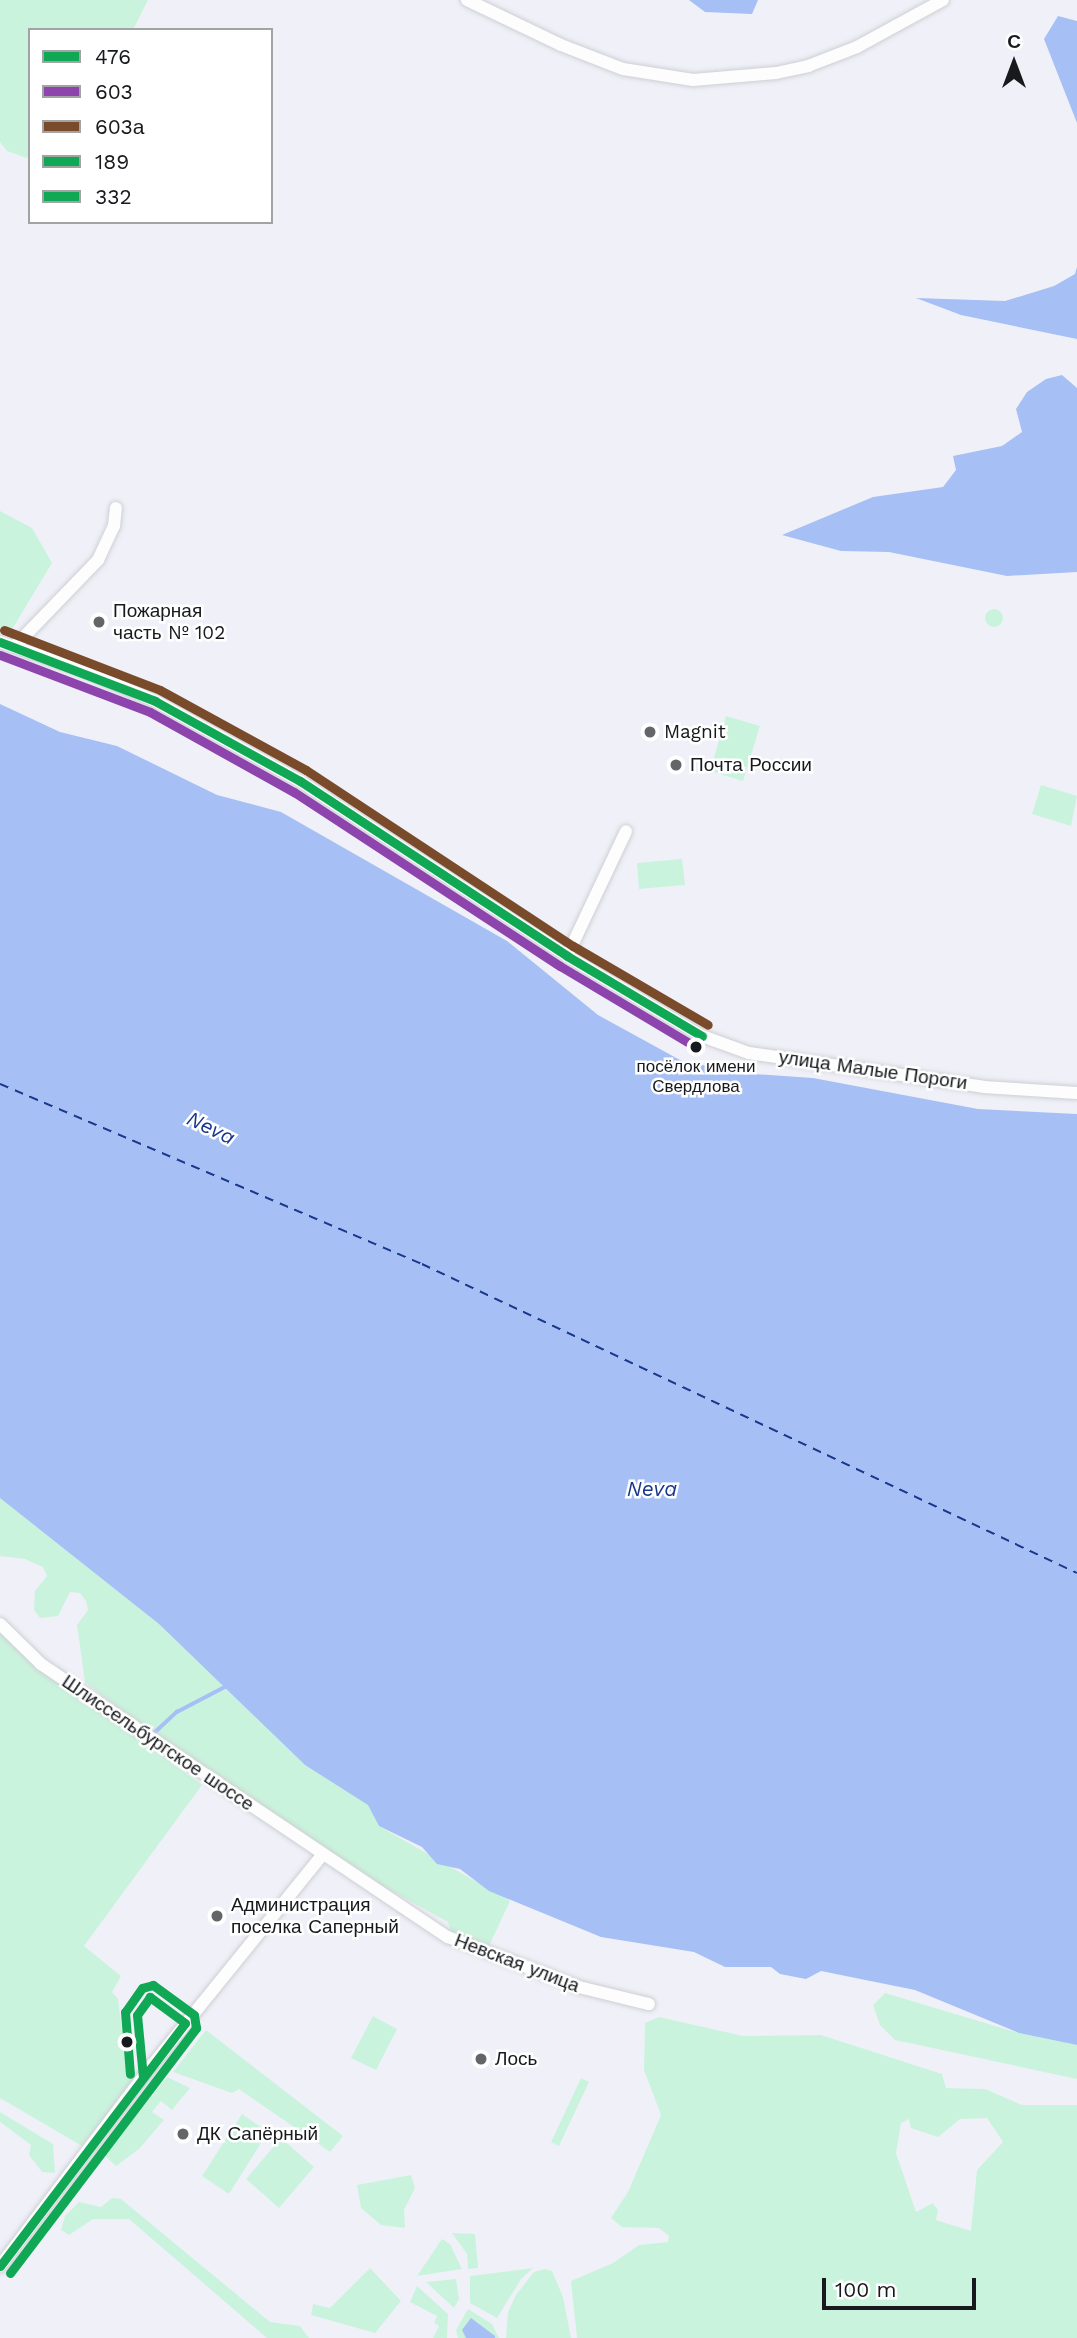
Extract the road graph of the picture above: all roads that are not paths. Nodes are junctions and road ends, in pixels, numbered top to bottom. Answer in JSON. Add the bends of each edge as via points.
{"nodes":[{"id":1,"x":467,"y":0,"type":"edge"},
{"id":2,"x":943,"y":0,"type":"edge"},
{"id":3,"x":116,"y":508,"type":"dead end"},
{"id":4,"x":0,"y":642,"type":"edge"},
{"id":5,"x":15,"y":646,"type":"junction"},
{"id":6,"x":626,"y":831,"type":"dead end"},
{"id":7,"x":567,"y":956,"type":"junction"},
{"id":8,"x":1077,"y":1093,"type":"edge"},
{"id":9,"x":0,"y":1624,"type":"edge"},
{"id":10,"x":323,"y":1854,"type":"junction"},
{"id":11,"x":649,"y":2004,"type":"dead end"},
{"id":12,"x":0,"y":2266,"type":"edge"}],
"edges":[{"from":1,"to":2,"type":"street","via":[[623,69],[693,80],[759,76],[808,66],[870,41]]},
{"from":3,"to":5,"type":"street","via":[[114,526],[98,560]]},
{"from":4,"to":5,"type":"street","name":"улица Малые Пороги"},
{"from":5,"to":7,"type":"street","name":"улица Малые Пороги","via":[[155,701],[300,781]]},
{"from":6,"to":7,"type":"street"},
{"from":7,"to":8,"type":"street","name":"улица Малые Пороги","via":[[702,1036],[748,1053],[984,1087]]},
{"from":9,"to":10,"type":"street","name":"Шлиссельбургское шоссе","via":[[41,1664]]},
{"from":10,"to":11,"type":"street","name":"Невская улица","via":[[459,1943],[579,1987]]},
{"from":10,"to":12,"type":"street","via":[[148,2070]]}]}
